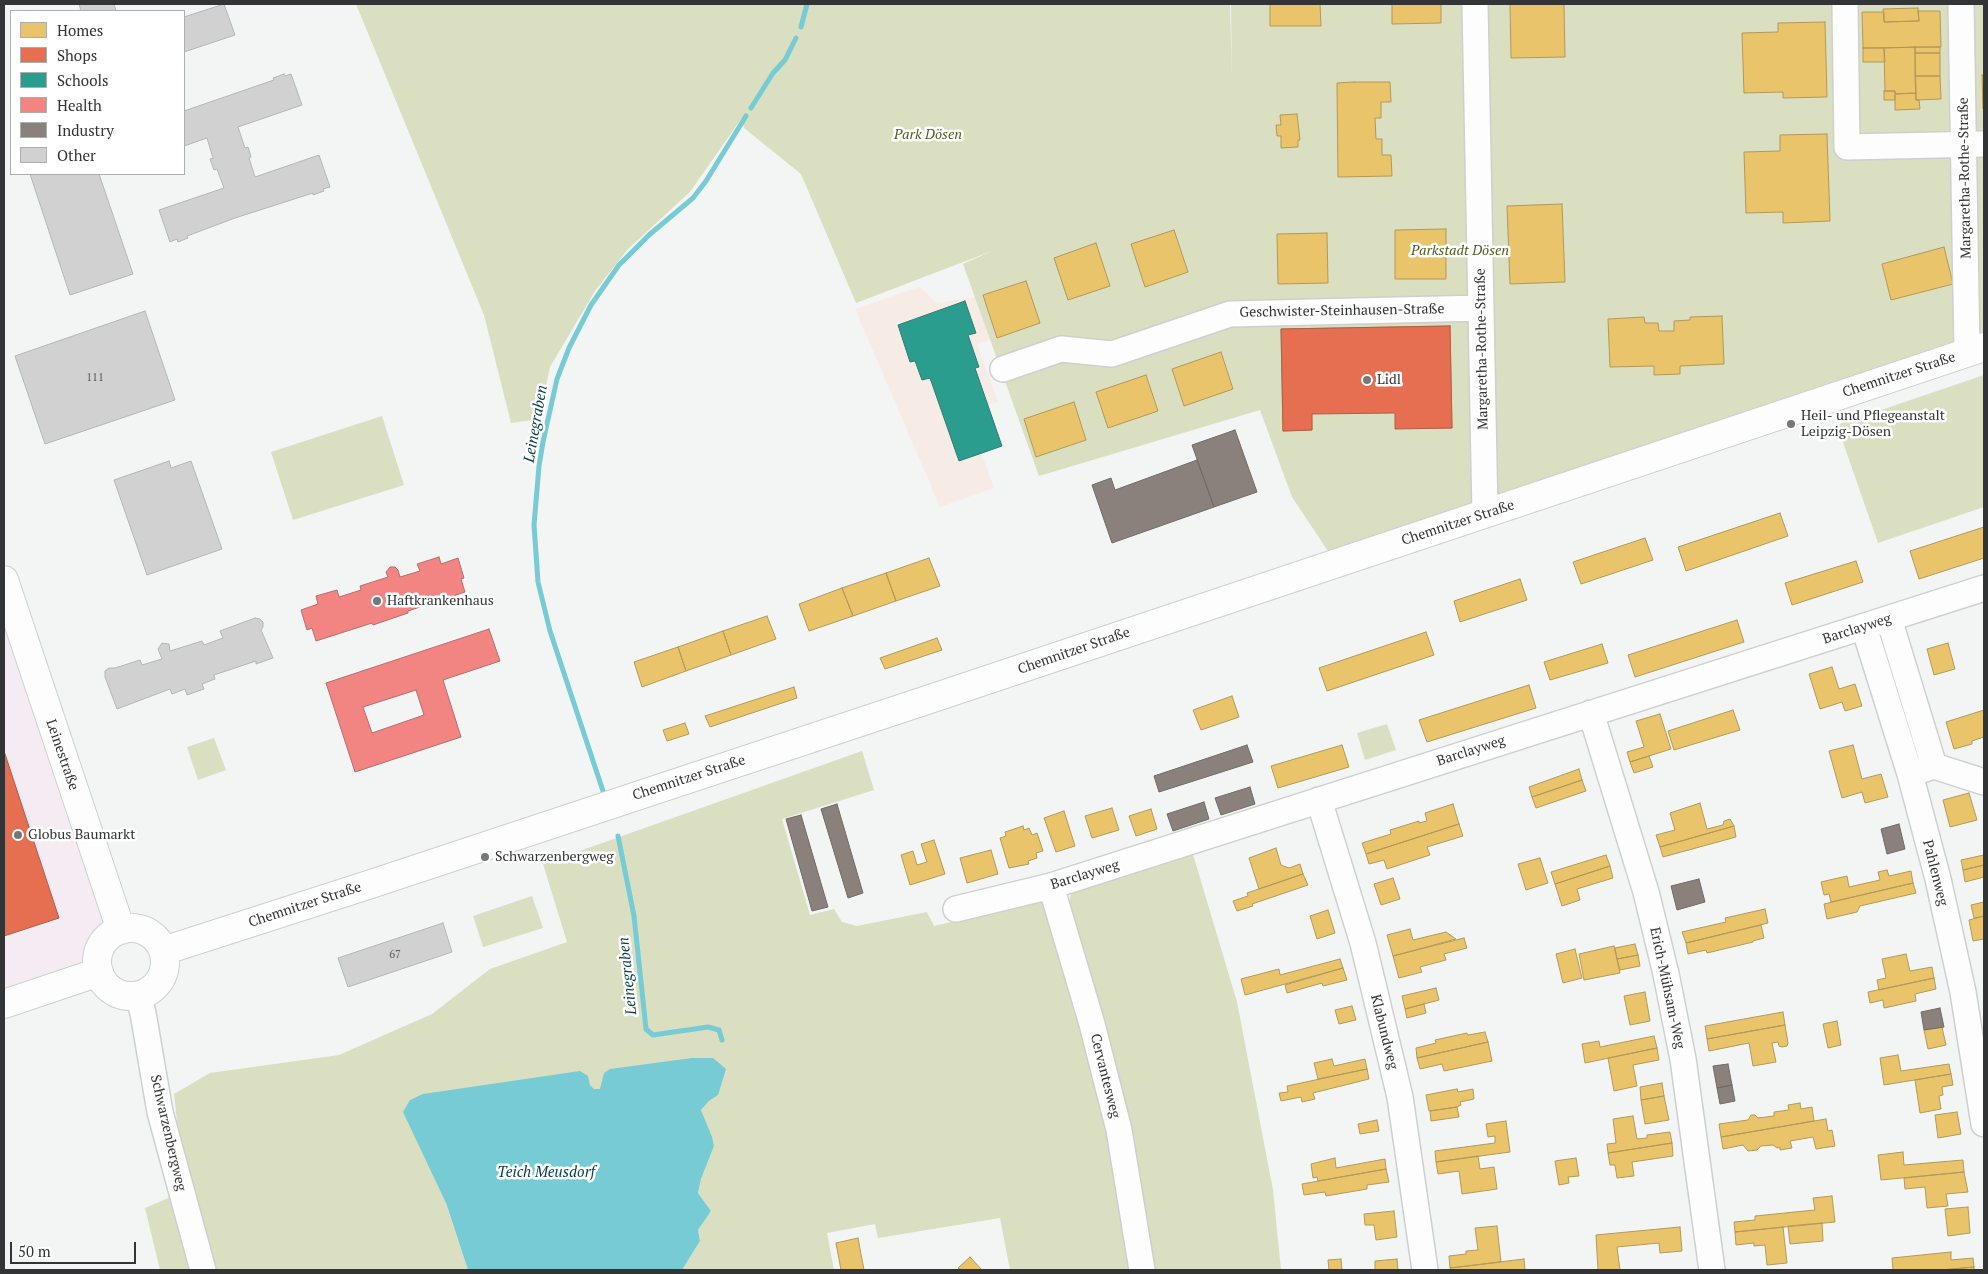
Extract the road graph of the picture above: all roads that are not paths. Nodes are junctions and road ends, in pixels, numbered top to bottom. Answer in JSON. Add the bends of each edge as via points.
{"nodes":[{"id":1,"x":1475,"y":4,"type":"edge"},
{"id":2,"x":1845,"y":4,"type":"edge"},
{"id":3,"x":1962,"y":4,"type":"edge"},
{"id":4,"x":1975,"y":144,"type":"edge"},
{"id":5,"x":1481,"y":308,"type":"junction"},
{"id":6,"x":1976,"y":349,"type":"edge"},
{"id":7,"x":1004,"y":369,"type":"dead end"},
{"id":8,"x":1485,"y":514,"type":"junction"},
{"id":9,"x":4,"y":580,"type":"edge"},
{"id":10,"x":1984,"y":588,"type":"edge"},
{"id":11,"x":1889,"y":619,"type":"junction"},
{"id":12,"x":1864,"y":627,"type":"junction"},
{"id":13,"x":1591,"y":713,"type":"junction"},
{"id":14,"x":1934,"y":766,"type":"junction"},
{"id":15,"x":1910,"y":774,"type":"junction"},
{"id":16,"x":1984,"y":782,"type":"edge"},
{"id":17,"x":1319,"y":800,"type":"junction"},
{"id":18,"x":1050,"y":886,"type":"junction"},
{"id":19,"x":956,"y":909,"type":"dead end"},
{"id":20,"x":121,"y":930,"type":"junction"},
{"id":21,"x":162,"y":951,"type":"junction"},
{"id":22,"x":99,"y":972,"type":"junction"},
{"id":23,"x":138,"y":995,"type":"junction"},
{"id":24,"x":4,"y":1004,"type":"edge"},
{"id":25,"x":1984,"y":1124,"type":"edge"},
{"id":26,"x":203,"y":1270,"type":"edge"},
{"id":27,"x":1142,"y":1270,"type":"edge"},
{"id":28,"x":1425,"y":1270,"type":"edge"},
{"id":29,"x":1712,"y":1270,"type":"edge"}],
"edges":[{"from":1,"to":5,"type":"street","name":"Margaretha-Rothe-Straße"},
{"from":2,"to":4,"type":"street","via":[[1847,147]]},
{"from":3,"to":4,"type":"street","name":"Margaretha-Rothe-Straße"},
{"from":4,"to":6,"type":"street","name":"Margaretha-Rothe-Straße"},
{"from":5,"to":7,"type":"street","name":"Geschwister-Steinhausen-Straße","via":[[1230,314],[1112,354],[1061,350]]},
{"from":5,"to":8,"type":"street","name":"Margaretha-Rothe-Straße"},
{"from":6,"to":8,"type":"main road","name":"Chemnitzer Straße"},
{"from":8,"to":21,"type":"main road","name":"Chemnitzer Straße"},
{"from":9,"to":20,"type":"main road","name":"Leinestraße"},
{"from":10,"to":11,"type":"street","name":"Barclayweg"},
{"from":11,"to":12,"type":"street","name":"Barclayweg"},
{"from":11,"to":14,"type":"street"},
{"from":12,"to":13,"type":"street","name":"Barclayweg"},
{"from":12,"to":15,"type":"street","name":"Pahlenweg"},
{"from":13,"to":17,"type":"street","name":"Barclayweg"},
{"from":13,"to":29,"type":"street","name":"Erich-Mühsam-Weg","via":[[1646,892],[1666,974],[1682,1059]]},
{"from":14,"to":15,"type":"street"},
{"from":14,"to":16,"type":"street"},
{"from":15,"to":25,"type":"street","name":"Pahlenweg","via":[[1938,879],[1960,982]]},
{"from":17,"to":18,"type":"street","name":"Barclayweg"},
{"from":17,"to":28,"type":"street","name":"Klabundweg","via":[[1363,943],[1400,1097]]},
{"from":18,"to":19,"type":"street","name":"Barclayweg"},
{"from":18,"to":27,"type":"street","name":"Cervantesweg","via":[[1092,1024],[1119,1130]]},
{"from":20,"to":21,"type":"main road","via":[[142,930],[152,936]]},
{"from":20,"to":22,"type":"main road","via":[[109,936],[100,948],[97,959]]},
{"from":21,"to":23,"type":"main road","via":[[164,964],[161,976],[154,987]]},
{"from":22,"to":23,"type":"main road","via":[[112,990]]},
{"from":22,"to":24,"type":"main road"},
{"from":23,"to":26,"type":"street","name":"Schwarzenbergweg","via":[[160,1112]]}]}
